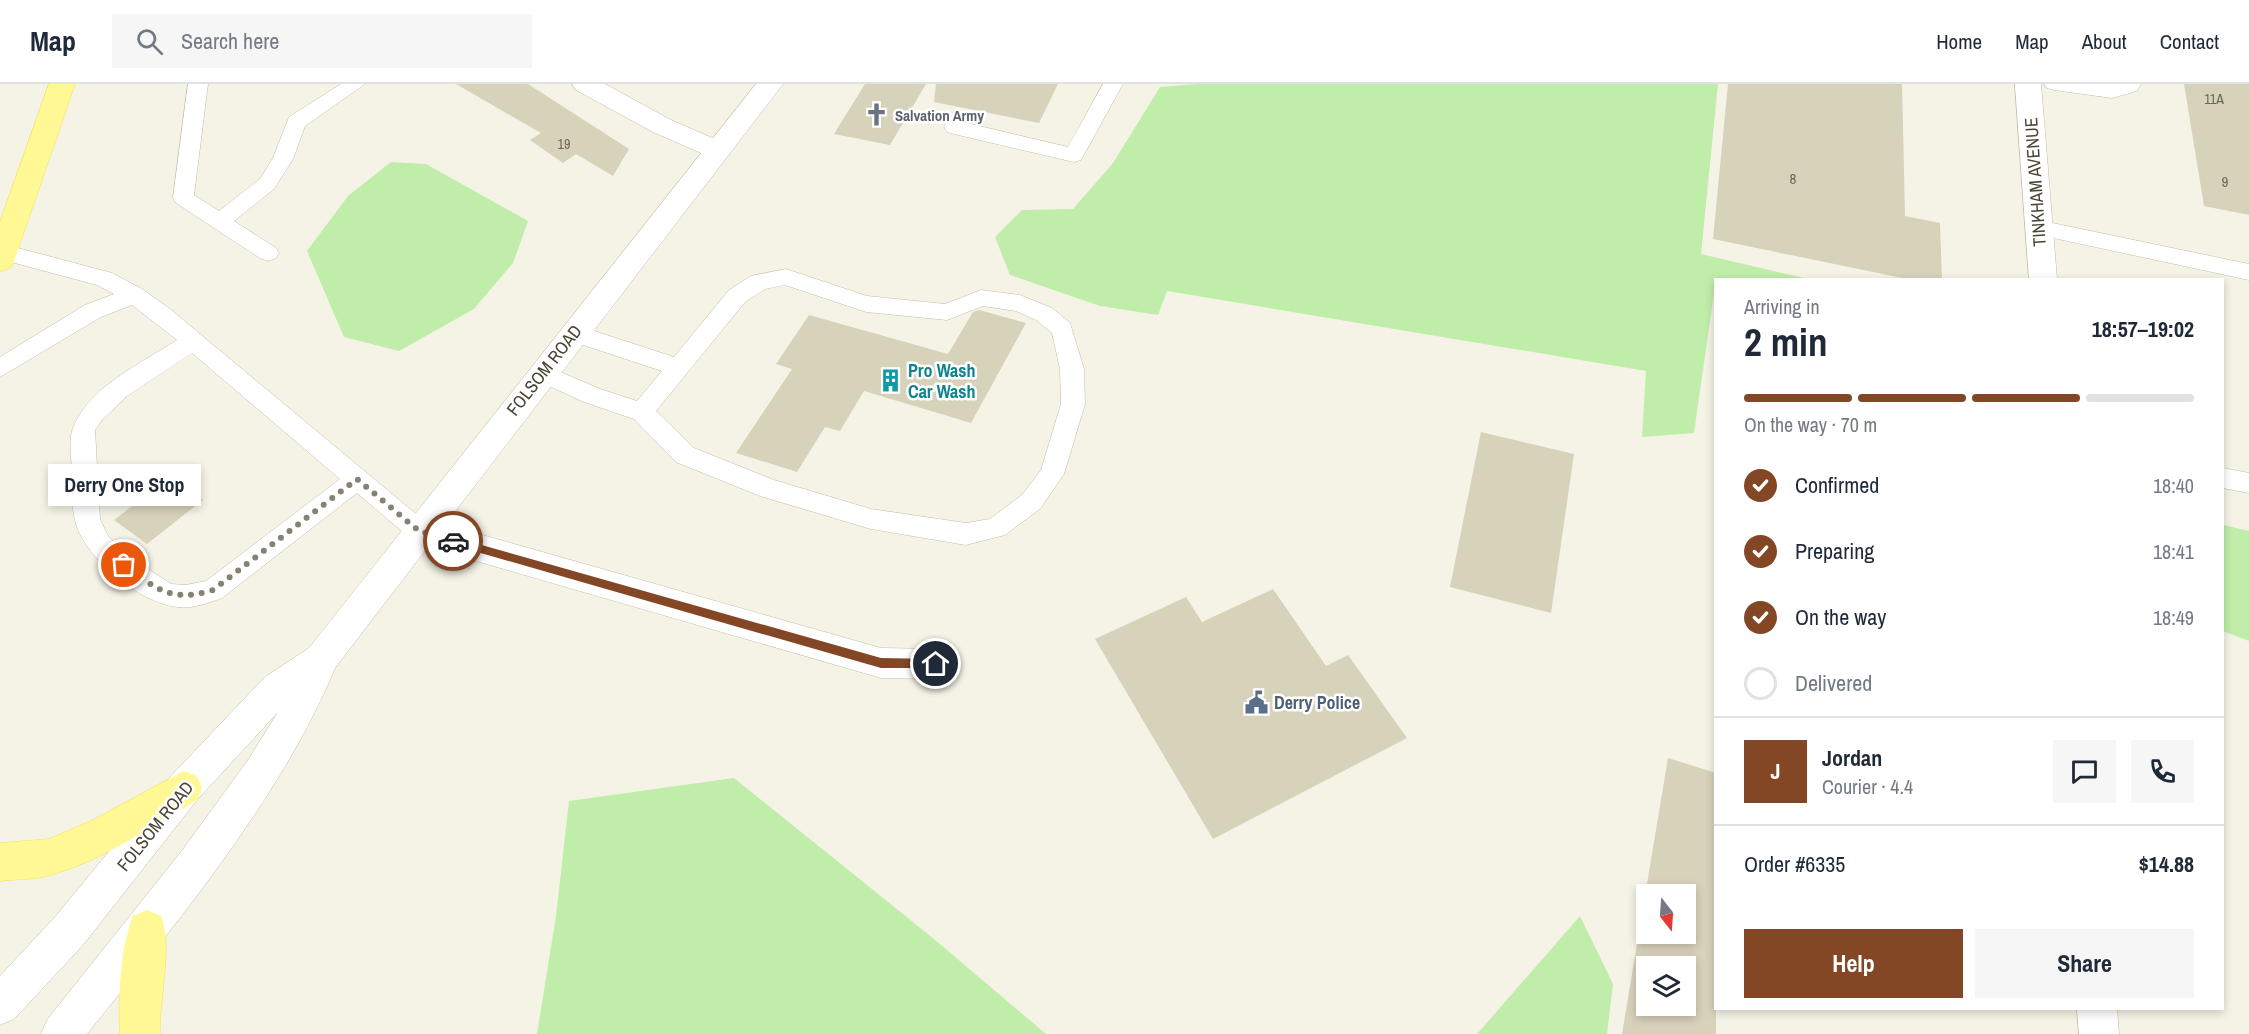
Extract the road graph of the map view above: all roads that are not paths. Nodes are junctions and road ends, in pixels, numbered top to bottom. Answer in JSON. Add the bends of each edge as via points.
{"nodes":[{"id":1,"x":62,"y":84,"type":"edge"},
{"id":2,"x":198,"y":84,"type":"edge"},
{"id":3,"x":356,"y":84,"type":"edge"},
{"id":4,"x":585,"y":84,"type":"edge"},
{"id":5,"x":770,"y":84,"type":"edge"},
{"id":6,"x":1113,"y":84,"type":"edge"},
{"id":7,"x":2028,"y":84,"type":"edge"},
{"id":8,"x":2054,"y":84,"type":"edge"},
{"id":9,"x":2130,"y":84,"type":"edge"},
{"id":10,"x":954,"y":127,"type":"dead end"},
{"id":11,"x":717,"y":150,"type":"junction"},
{"id":12,"x":220,"y":221,"type":"junction"},
{"id":13,"x":2038,"y":228,"type":"junction"},
{"id":14,"x":268,"y":253,"type":"dead end"},
{"id":15,"x":2,"y":256,"type":"edge"},
{"id":16,"x":2249,"y":272,"type":"edge"},
{"id":17,"x":2043,"y":278,"type":"edge"},
{"id":18,"x":134,"y":295,"type":"junction"},
{"id":19,"x":573,"y":333,"type":"junction"},
{"id":20,"x":193,"y":341,"type":"junction"},
{"id":21,"x":0,"y":368,"type":"edge"},
{"id":22,"x":680,"y":368,"type":"junction"},
{"id":23,"x":542,"y":373,"type":"junction"},
{"id":24,"x":642,"y":412,"type":"junction"},
{"id":25,"x":2224,"y":478,"type":"edge"},
{"id":26,"x":357,"y":479,"type":"junction"},
{"id":27,"x":2249,"y":483,"type":"edge"},
{"id":28,"x":419,"y":531,"type":"junction"},
{"id":29,"x":321,"y":659,"type":"junction"},
{"id":30,"x":936,"y":664,"type":"dead end"},
{"id":31,"x":184,"y":788,"type":"junction"},
{"id":32,"x":0,"y":862,"type":"edge"},
{"id":33,"x":147,"y":930,"type":"junction"},
{"id":34,"x":0,"y":1005,"type":"edge"},
{"id":35,"x":2097,"y":1010,"type":"edge"},
{"id":36,"x":61,"y":1034,"type":"edge"},
{"id":37,"x":140,"y":1034,"type":"edge"},
{"id":38,"x":2099,"y":1034,"type":"edge"}],
"edges":[{"from":1,"to":15,"type":"main road"},
{"from":2,"to":12,"type":"lane","via":[[183,198]]},
{"from":3,"to":12,"type":"lane","via":[[296,122],[283,159],[267,184]]},
{"from":4,"to":11,"type":"street","via":[[662,126]]},
{"from":5,"to":11,"type":"street","name":"FOLSOM ROAD"},
{"from":6,"to":10,"type":"lane","via":[[1074,155]]},
{"from":7,"to":13,"type":"street","name":"TINKHAM AVENUE"},
{"from":8,"to":9,"type":"lane","via":[[2112,92]]},
{"from":11,"to":19,"type":"street","name":"FOLSOM ROAD"},
{"from":12,"to":14,"type":"lane"},
{"from":13,"to":16,"type":"lane"},
{"from":13,"to":17,"type":"street","name":"TINKHAM AVENUE"},
{"from":15,"to":18,"type":"lane","via":[[104,279]]},
{"from":18,"to":20,"type":"lane"},
{"from":18,"to":21,"type":"lane","via":[[93,311]]},
{"from":19,"to":22,"type":"lane"},
{"from":19,"to":23,"type":"street","name":"FOLSOM ROAD"},
{"from":20,"to":26,"type":"lane"},
{"from":20,"to":26,"type":"lane","via":[[116,393],[84,427],[86,506],[92,533],[105,552],[162,593],[197,595],[213,590]]},
{"from":22,"to":24,"type":"lane"},
{"from":22,"to":24,"type":"lane","via":[[737,296],[759,282],[786,277],[866,304],[947,312],[981,298],[1020,303],[1044,314],[1062,329],[1068,344],[1073,404],[1052,474],[1030,502],[996,528],[966,534],[871,519],[769,489],[685,455]]},
{"from":23,"to":24,"type":"lane","via":[[592,396]]},
{"from":23,"to":28,"type":"street","name":"FOLSOM ROAD"},
{"from":25,"to":27,"type":"lane"},
{"from":26,"to":28,"type":"lane"},
{"from":28,"to":29,"type":"street","name":"FOLSOM ROAD"},
{"from":28,"to":30,"type":"street","via":[[881,663]]},
{"from":29,"to":31,"type":"street","name":"FOLSOM ROAD","via":[[277,688]]},
{"from":29,"to":33,"type":"street","name":"FOLSOM ROAD","via":[[306,697],[269,762]]},
{"from":31,"to":32,"type":"main road","via":[[105,833],[50,857]]},
{"from":31,"to":34,"type":"street","name":"FOLSOM ROAD","via":[[69,931]]},
{"from":33,"to":36,"type":"street","name":"FOLSOM ROAD"},
{"from":33,"to":37,"type":"main road"},
{"from":35,"to":38,"type":"street"}]}
